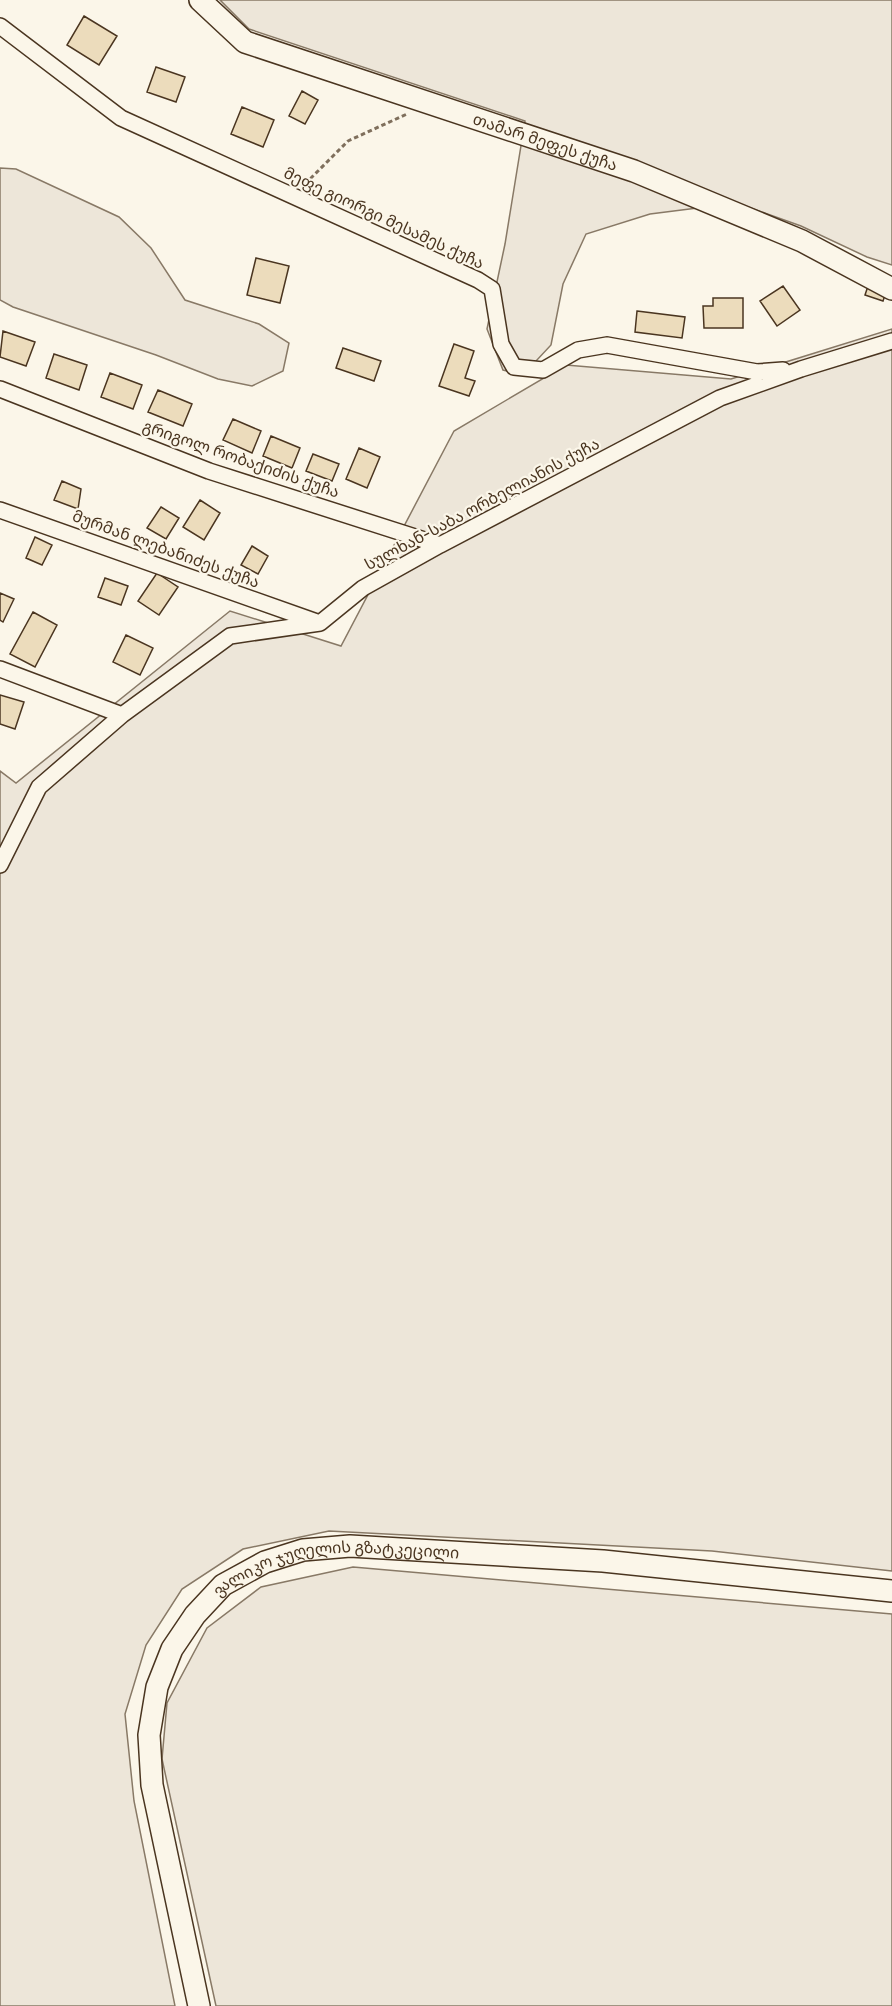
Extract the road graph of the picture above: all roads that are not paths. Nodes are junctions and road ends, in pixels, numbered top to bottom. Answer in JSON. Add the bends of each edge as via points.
{"nodes":[{"id":1,"x":200,"y":0,"type":"edge"},
{"id":2,"x":0,"y":26,"type":"edge"},
{"id":3,"x":892,"y":289,"type":"edge"},
{"id":4,"x":892,"y":341,"type":"edge"},
{"id":5,"x":801,"y":369,"type":"junction"},
{"id":6,"x":0,"y":389,"type":"edge"},
{"id":7,"x":0,"y":510,"type":"edge"},
{"id":8,"x":440,"y":545,"type":"junction"},
{"id":9,"x":320,"y":622,"type":"junction"},
{"id":10,"x":0,"y":669,"type":"edge"},
{"id":11,"x":122,"y":715,"type":"junction"},
{"id":12,"x":0,"y":865,"type":"edge"},
{"id":13,"x":892,"y":1591,"type":"edge"},
{"id":14,"x":199,"y":2006,"type":"edge"}],
"edges":[{"from":1,"to":3,"type":"main road","name":"თამარ მეფეს ქუჩა","via":[[245,42],[634,171],[802,241]]},
{"from":2,"to":5,"type":"street","name":"მეფე გიორგი მესამეს ქუჩა","via":[[121,118],[492,289],[501,344],[514,367],[543,370],[578,350],[607,345],[757,372]]},
{"from":4,"to":5,"type":"street","name":"სულხან-საბა ორბელიანის ქუჩა"},
{"from":5,"to":8,"type":"street","name":"სულხან-საბა ორბელიანის ქუჩა","via":[[720,398]]},
{"from":6,"to":8,"type":"street","name":"გრიგოლ რობაქიძის ქუჩა","via":[[209,471]]},
{"from":7,"to":9,"type":"street","name":"მურმან ლებანიძეს ქუჩა"},
{"from":8,"to":9,"type":"street","name":"სულხან-საბა ორბელიანის ქუჩა","via":[[363,588]]},
{"from":9,"to":11,"type":"street","name":"სულხან-საბა ორბელიანის ქუჩა","via":[[230,636]]},
{"from":10,"to":11,"type":"street"},
{"from":11,"to":12,"type":"street","name":"სულხან-საბა ორბელიანის ქუჩა","via":[[39,787]]},
{"from":13,"to":14,"type":"main road","name":"ვალიკო ჯუღელის გზატკეცილი","via":[[603,1561],[350,1546],[303,1550],[266,1562],[223,1585],[195,1615],[172,1649],[157,1687],[149,1735],[152,1785]]}]}
